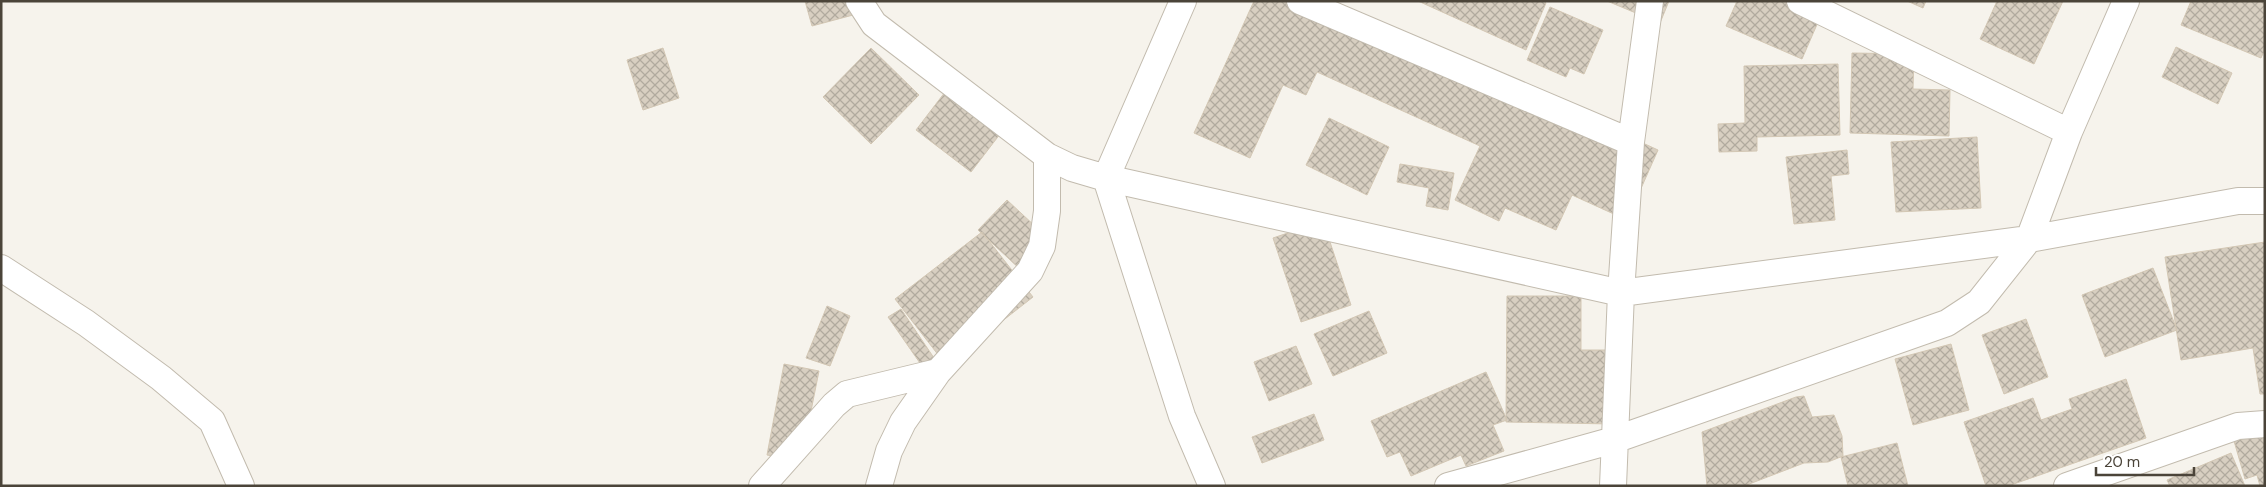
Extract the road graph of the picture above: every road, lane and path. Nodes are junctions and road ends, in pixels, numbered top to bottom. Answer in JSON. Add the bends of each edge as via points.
{"nodes":[{"id":1,"x":859,"y":1,"type":"edge"},
{"id":2,"x":1182,"y":1,"type":"edge"},
{"id":3,"x":1300,"y":1,"type":"edge"},
{"id":4,"x":1650,"y":1,"type":"edge"},
{"id":5,"x":1800,"y":1,"type":"edge"},
{"id":6,"x":2126,"y":1,"type":"edge"},
{"id":7,"x":2069,"y":132,"type":"junction"},
{"id":8,"x":1631,"y":142,"type":"junction"},
{"id":9,"x":1047,"y":156,"type":"junction"},
{"id":10,"x":1106,"y":178,"type":"junction"},
{"id":11,"x":2265,"y":202,"type":"edge"},
{"id":12,"x":2029,"y":239,"type":"junction"},
{"id":13,"x":1,"y":268,"type":"edge"},
{"id":14,"x":1621,"y":293,"type":"junction"},
{"id":15,"x":938,"y":372,"type":"junction"},
{"id":16,"x":2265,"y":424,"type":"edge"},
{"id":17,"x":1614,"y":440,"type":"junction"},
{"id":18,"x":241,"y":486,"type":"edge"},
{"id":19,"x":762,"y":486,"type":"edge"},
{"id":20,"x":879,"y":486,"type":"edge"},
{"id":21,"x":1212,"y":486,"type":"edge"},
{"id":22,"x":1448,"y":486,"type":"edge"},
{"id":23,"x":1613,"y":486,"type":"edge"},
{"id":24,"x":2067,"y":486,"type":"edge"}],
"edges":[{"from":1,"to":9,"type":"street","via":[[874,24]]},
{"from":2,"to":10,"type":"street"},
{"from":3,"to":8,"type":"street"},
{"from":4,"to":8,"type":"street"},
{"from":5,"to":7,"type":"street"},
{"from":6,"to":7,"type":"street"},
{"from":7,"to":12,"type":"street"},
{"from":8,"to":14,"type":"street"},
{"from":9,"to":10,"type":"street","via":[[1072,168]]},
{"from":9,"to":15,"type":"street","via":[[1047,211],[1042,246],[1030,271]]},
{"from":10,"to":14,"type":"street"},
{"from":10,"to":21,"type":"street","via":[[1182,416]]},
{"from":11,"to":12,"type":"street","via":[[2238,201]]},
{"from":12,"to":14,"type":"street"},
{"from":12,"to":17,"type":"street","via":[[1979,302],[1947,323]]},
{"from":13,"to":18,"type":"street","via":[[86,323],[162,378],[212,421]]},
{"from":14,"to":17,"type":"street"},
{"from":15,"to":19,"type":"street","via":[[848,394],[834,405]]},
{"from":15,"to":20,"type":"street","via":[[903,422],[889,451]]},
{"from":16,"to":24,"type":"street","via":[[2238,426]]},
{"from":17,"to":22,"type":"street"},
{"from":17,"to":23,"type":"street"}]}
